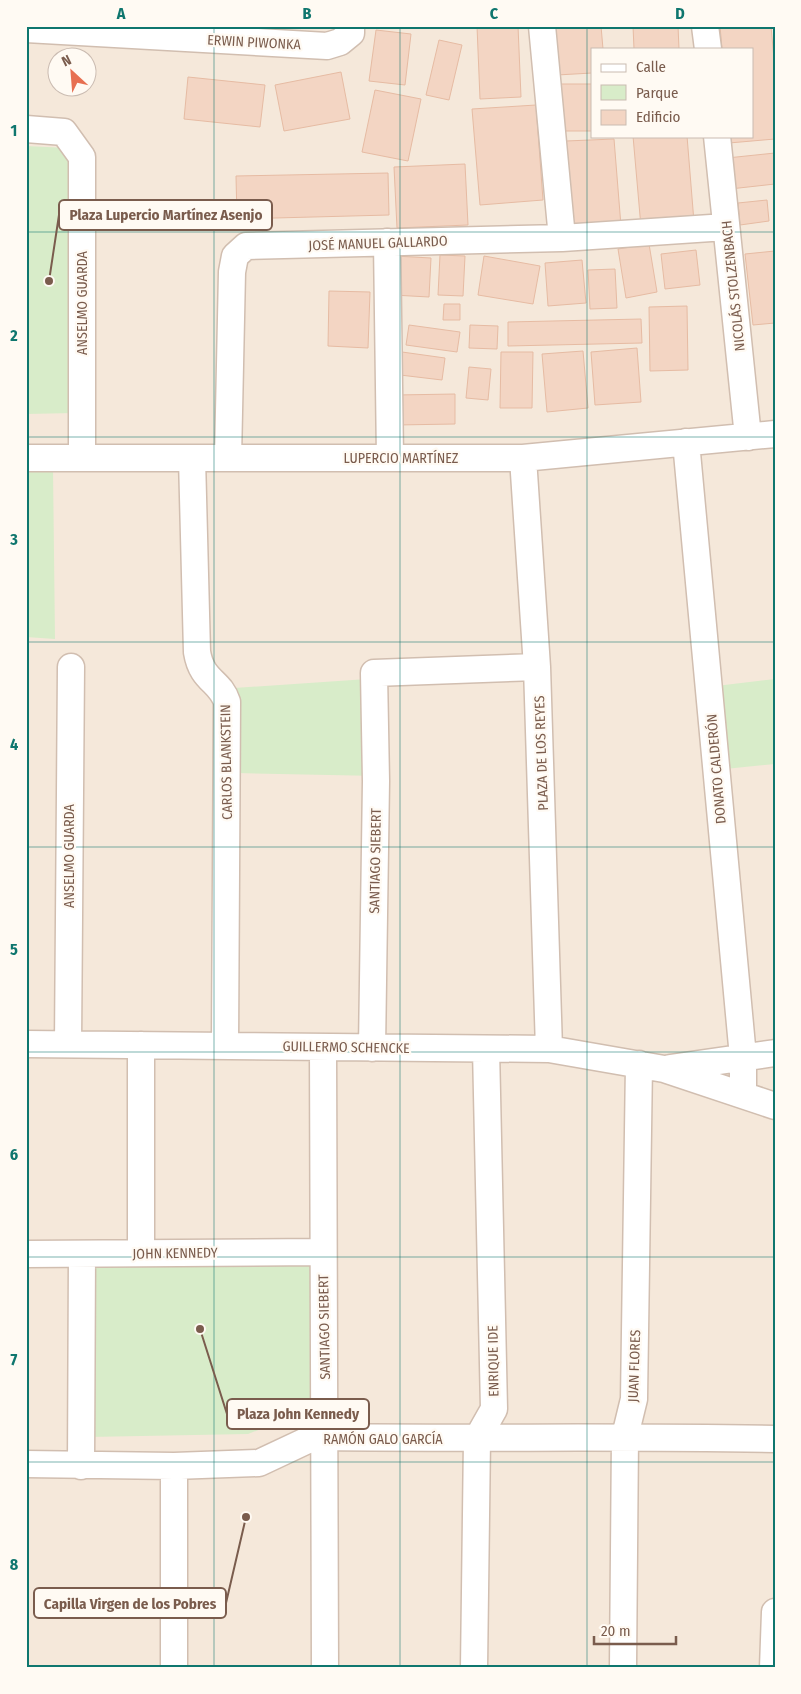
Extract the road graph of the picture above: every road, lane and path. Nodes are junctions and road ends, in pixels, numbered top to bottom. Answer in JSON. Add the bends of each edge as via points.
{"nodes":[{"id":1,"x":351,"y":26,"type":"edge"},
{"id":2,"x":542,"y":26,"type":"edge"},
{"id":3,"x":705,"y":26,"type":"edge"},
{"id":4,"x":26,"y":29,"type":"edge"},
{"id":5,"x":708,"y":48,"type":"edge"},
{"id":6,"x":26,"y":129,"type":"edge"},
{"id":7,"x":717,"y":138,"type":"edge"},
{"id":8,"x":726,"y":227,"type":"junction"},
{"id":9,"x":562,"y":238,"type":"junction"},
{"id":10,"x":387,"y":242,"type":"junction"},
{"id":11,"x":775,"y":434,"type":"edge"},
{"id":12,"x":748,"y":436,"type":"junction"},
{"id":13,"x":686,"y":442,"type":"junction"},
{"id":14,"x":26,"y":458,"type":"edge"},
{"id":15,"x":82,"y":458,"type":"junction"},
{"id":16,"x":192,"y":458,"type":"junction"},
{"id":17,"x":228,"y":458,"type":"junction"},
{"id":18,"x":390,"y":458,"type":"junction"},
{"id":19,"x":523,"y":458,"type":"junction"},
{"id":20,"x":70,"y":667,"type":"dead end"},
{"id":21,"x":537,"y":667,"type":"junction"},
{"id":22,"x":26,"y":1044,"type":"edge"},
{"id":23,"x":68,"y":1044,"type":"junction"},
{"id":24,"x":141,"y":1045,"type":"junction"},
{"id":25,"x":225,"y":1046,"type":"junction"},
{"id":26,"x":323,"y":1047,"type":"junction"},
{"id":27,"x":372,"y":1048,"type":"junction"},
{"id":28,"x":486,"y":1049,"type":"junction"},
{"id":29,"x":549,"y":1049,"type":"junction"},
{"id":30,"x":775,"y":1052,"type":"edge"},
{"id":31,"x":743,"y":1057,"type":"junction"},
{"id":32,"x":639,"y":1064,"type":"junction"},
{"id":33,"x":664,"y":1069,"type":"junction"},
{"id":34,"x":743,"y":1095,"type":"junction"},
{"id":35,"x":775,"y":1106,"type":"edge"},
{"id":36,"x":323,"y":1252,"type":"junction"},
{"id":37,"x":141,"y":1253,"type":"junction"},
{"id":38,"x":26,"y":1254,"type":"edge"},
{"id":39,"x":82,"y":1254,"type":"junction"},
{"id":40,"x":625,"y":1436,"type":"junction"},
{"id":41,"x":325,"y":1437,"type":"junction"},
{"id":42,"x":477,"y":1439,"type":"junction"},
{"id":43,"x":775,"y":1440,"type":"edge"},
{"id":44,"x":26,"y":1464,"type":"edge"},
{"id":45,"x":81,"y":1466,"type":"junction"},
{"id":46,"x":174,"y":1466,"type":"junction"},
{"id":47,"x":775,"y":1612,"type":"edge"},
{"id":48,"x":174,"y":1668,"type":"edge"},
{"id":49,"x":325,"y":1668,"type":"edge"},
{"id":50,"x":474,"y":1668,"type":"edge"},
{"id":51,"x":623,"y":1668,"type":"edge"},
{"id":52,"x":773,"y":1668,"type":"edge"}],
"edges":[{"from":1,"to":4,"type":"street","name":"ERWIN PIWONKA","via":[[350,33],[340,42],[327,46]]},
{"from":2,"to":9,"type":"street"},
{"from":3,"to":5,"type":"street"},
{"from":6,"to":15,"type":"street","name":"ANSELMO GUARDA","via":[[64,132],[82,157]]},
{"from":7,"to":8,"type":"street","name":"NICOLÁS STOLZENBACH"},
{"from":8,"to":9,"type":"street","name":"JOSÉ MANUEL GALLARDO"},
{"from":8,"to":12,"type":"street","name":"NICOLÁS STOLZENBACH"},
{"from":9,"to":10,"type":"street","name":"JOSÉ MANUEL GALLARDO"},
{"from":10,"to":17,"type":"street","name":"JOSÉ MANUEL GALLARDO","via":[[246,246],[235,256]]},
{"from":10,"to":18,"type":"street"},
{"from":11,"to":12,"type":"street","name":"LUPERCIO MARTÍNEZ"},
{"from":12,"to":13,"type":"street","name":"LUPERCIO MARTÍNEZ"},
{"from":13,"to":19,"type":"street","name":"LUPERCIO MARTÍNEZ"},
{"from":13,"to":31,"type":"street","name":"DONATO CALDERÓN"},
{"from":14,"to":15,"type":"street","name":"LUPERCIO MARTÍNEZ"},
{"from":15,"to":16,"type":"street","name":"LUPERCIO MARTÍNEZ"},
{"from":16,"to":17,"type":"street","name":"LUPERCIO MARTÍNEZ"},
{"from":16,"to":25,"type":"street","name":"CARLOS BLANKSTEIN","via":[[197,652],[200,667],[221,690],[227,702]]},
{"from":17,"to":18,"type":"street","name":"LUPERCIO MARTÍNEZ"},
{"from":18,"to":19,"type":"street","name":"LUPERCIO MARTÍNEZ"},
{"from":19,"to":21,"type":"street","name":"PLAZA DE LOS REYES"},
{"from":20,"to":23,"type":"street","name":"ANSELMO GUARDA"},
{"from":21,"to":27,"type":"street","name":"SANTIAGO SIEBERT","via":[[374,673],[376,781]]},
{"from":21,"to":29,"type":"street","name":"PLAZA DE LOS REYES"},
{"from":22,"to":23,"type":"street","name":"GUILLERMO SCHENCKE"},
{"from":23,"to":24,"type":"street","name":"GUILLERMO SCHENCKE"},
{"from":24,"to":25,"type":"street","name":"GUILLERMO SCHENCKE"},
{"from":24,"to":37,"type":"street"},
{"from":25,"to":26,"type":"street","name":"GUILLERMO SCHENCKE"},
{"from":26,"to":27,"type":"street","name":"GUILLERMO SCHENCKE"},
{"from":26,"to":36,"type":"street","name":"SANTIAGO SIEBERT"},
{"from":27,"to":28,"type":"street","name":"GUILLERMO SCHENCKE"},
{"from":28,"to":29,"type":"street","name":"GUILLERMO SCHENCKE"},
{"from":28,"to":42,"type":"street","name":"ENRIQUE IDE","via":[[494,1409]]},
{"from":29,"to":32,"type":"street","name":"GUILLERMO SCHENCKE"},
{"from":30,"to":31,"type":"street","name":"GUILLERMO SCHENCKE"},
{"from":31,"to":33,"type":"street","name":"GUILLERMO SCHENCKE"},
{"from":31,"to":34,"type":"street","name":"DONATO CALDERÓN"},
{"from":32,"to":33,"type":"street","name":"GUILLERMO SCHENCKE"},
{"from":32,"to":40,"type":"street","name":"JUAN FLORES","via":[[634,1399]]},
{"from":33,"to":34,"type":"street","name":"GUILLERMO SCHENCKE"},
{"from":34,"to":35,"type":"street","name":"GUILLERMO SCHENCKE"},
{"from":36,"to":37,"type":"street","name":"JOHN KENNEDY"},
{"from":36,"to":41,"type":"street","name":"SANTIAGO SIEBERT"},
{"from":37,"to":39,"type":"street","name":"JOHN KENNEDY"},
{"from":38,"to":39,"type":"street","name":"JOHN KENNEDY"},
{"from":39,"to":45,"type":"street"},
{"from":40,"to":42,"type":"street","name":"RAMÓN GALO GARCÍA"},
{"from":40,"to":43,"type":"street","name":"RAMÓN GALO GARCÍA"},
{"from":40,"to":51,"type":"street","name":"JUAN FLORES"},
{"from":41,"to":42,"type":"street","name":"RAMÓN GALO GARCÍA"},
{"from":41,"to":46,"type":"street","name":"RAMÓN GALO GARCÍA","via":[[310,1439],[259,1463]]},
{"from":41,"to":49,"type":"street","name":"SANTIAGO SIEBERT"},
{"from":42,"to":50,"type":"street","name":"ENRIQUE IDE"},
{"from":44,"to":45,"type":"street","name":"RAMÓN GALO GARCÍA"},
{"from":45,"to":46,"type":"street","name":"RAMÓN GALO GARCÍA"},
{"from":46,"to":48,"type":"street"},
{"from":47,"to":52,"type":"street"}]}
